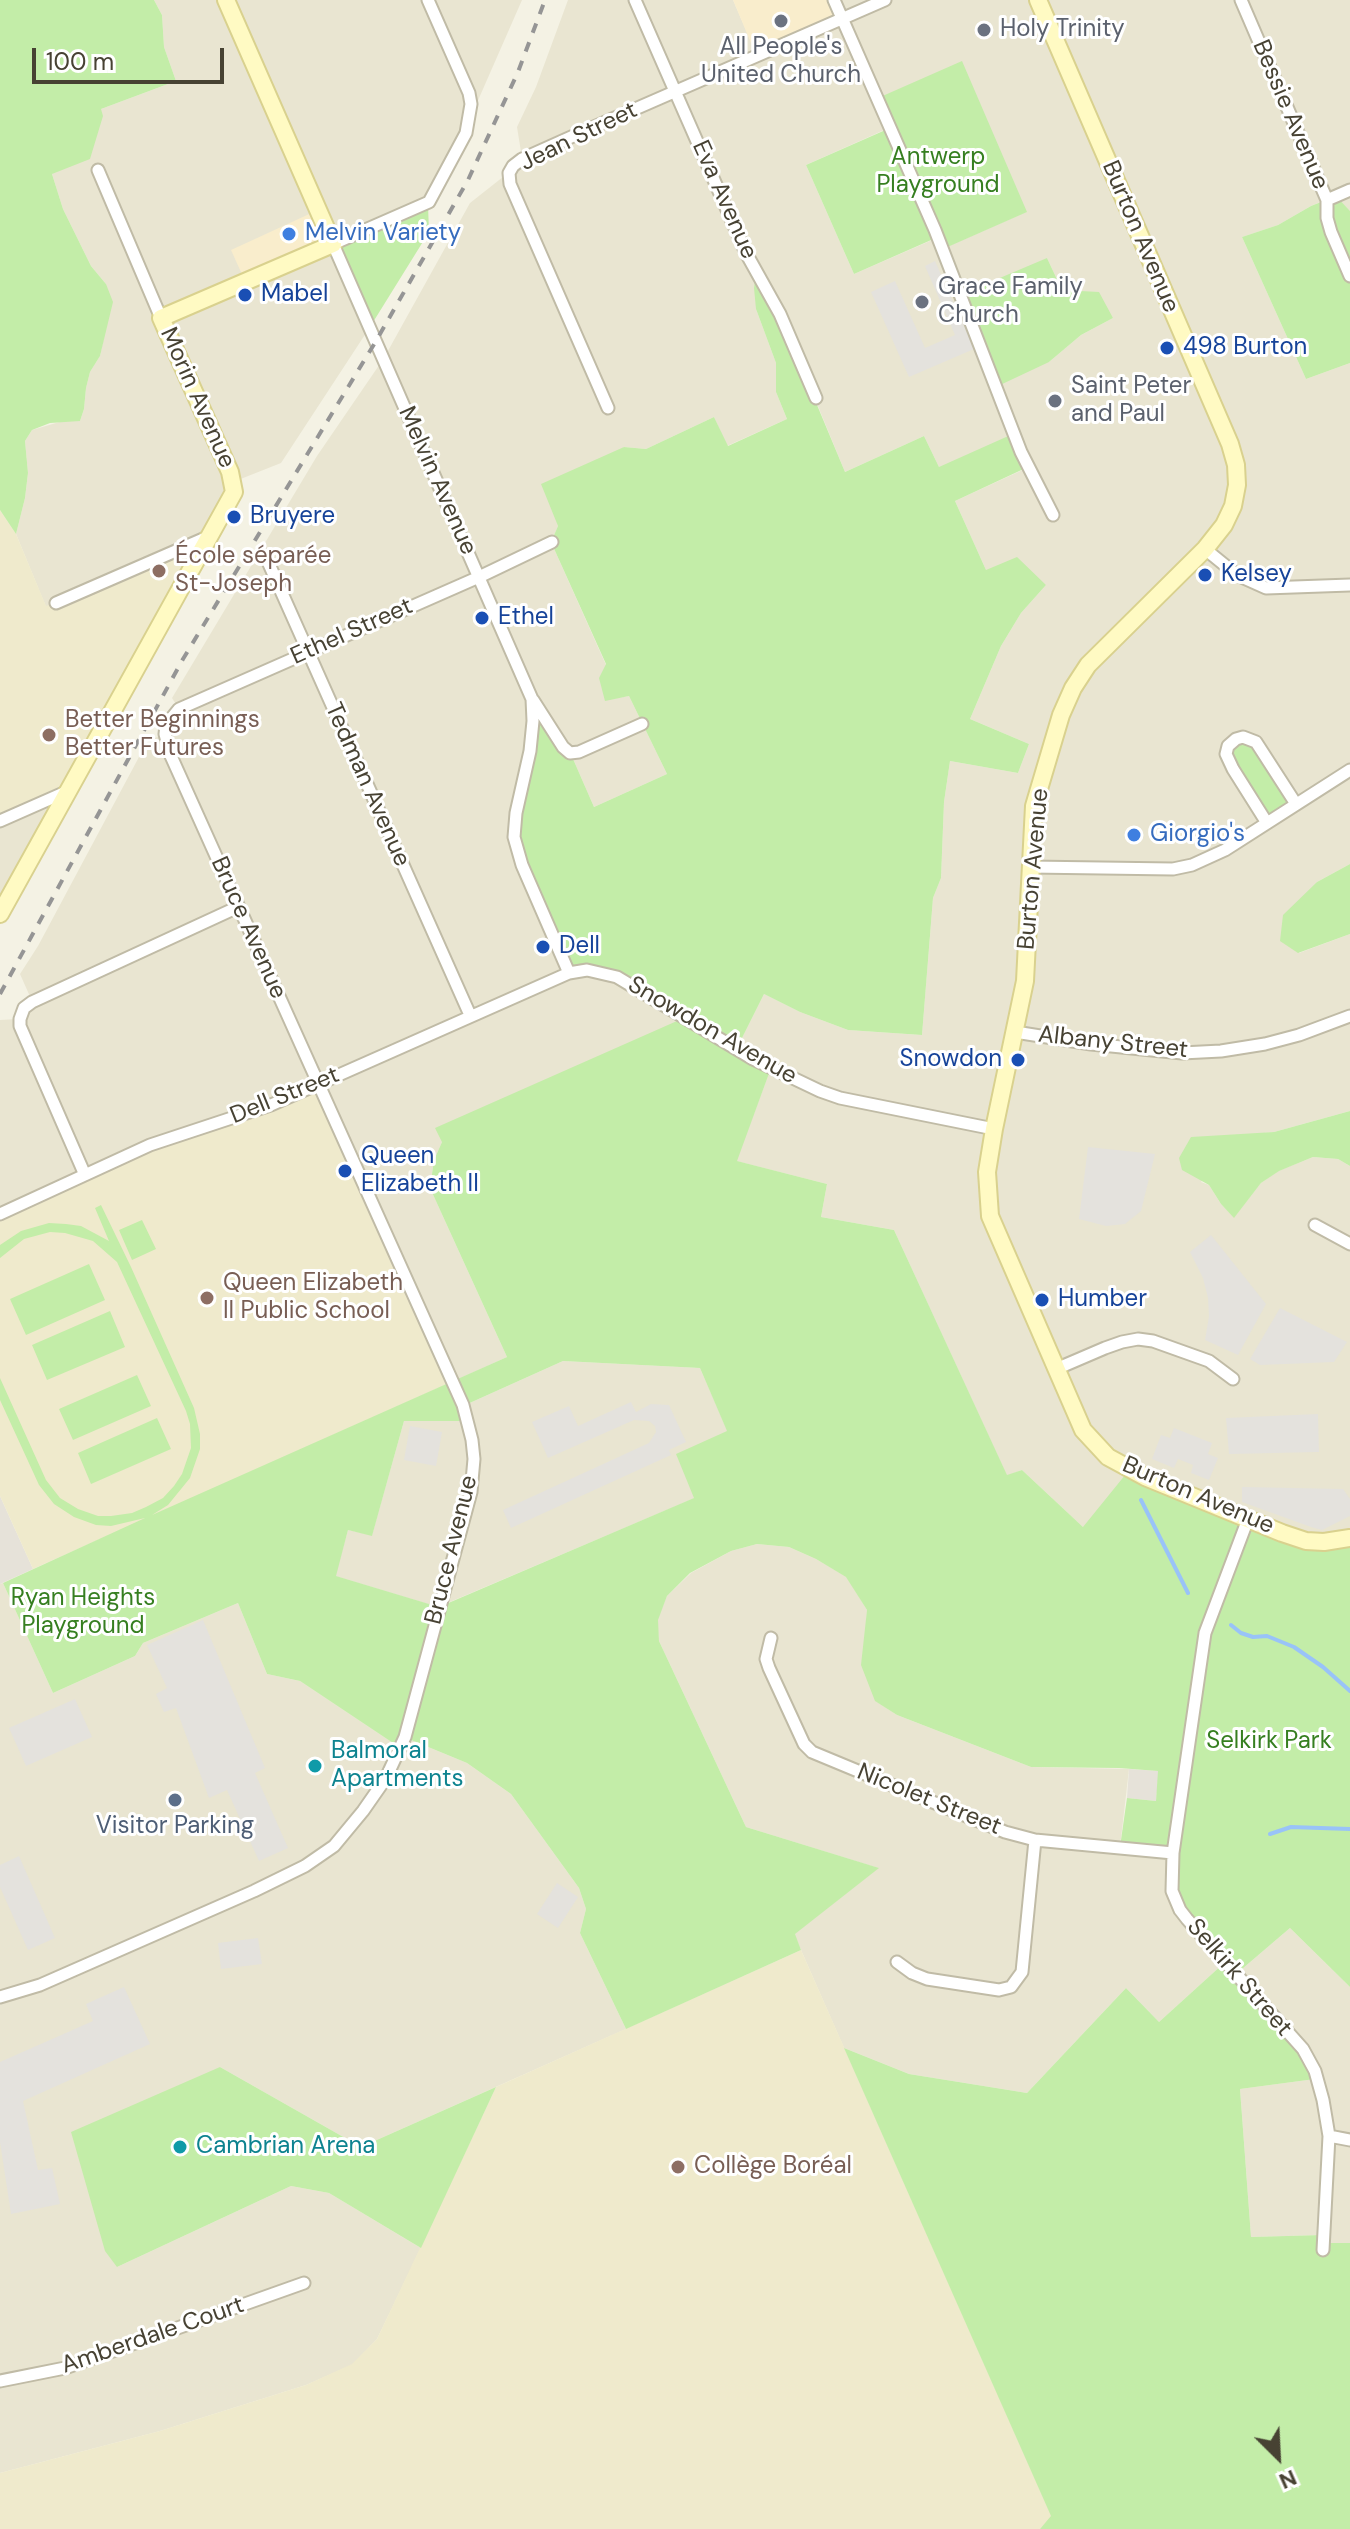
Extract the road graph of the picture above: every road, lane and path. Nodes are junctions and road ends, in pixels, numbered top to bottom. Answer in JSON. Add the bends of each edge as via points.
{"nodes":[{"id":1,"x":226,"y":0,"type":"edge"},
{"id":2,"x":428,"y":0,"type":"edge"},
{"id":3,"x":635,"y":0,"type":"edge"},
{"id":4,"x":834,"y":0,"type":"edge"},
{"id":5,"x":885,"y":0,"type":"edge"},
{"id":6,"x":1038,"y":0,"type":"edge"},
{"id":7,"x":1241,"y":0,"type":"edge"},
{"id":8,"x":842,"y":19,"type":"junction"},
{"id":9,"x":675,"y":92,"type":"junction"},
{"id":10,"x":98,"y":170,"type":"dead end"},
{"id":11,"x":1350,"y":190,"type":"edge"},
{"id":12,"x":1327,"y":200,"type":"junction"},
{"id":13,"x":333,"y":244,"type":"junction"},
{"id":14,"x":1350,"y":276,"type":"edge"},
{"id":15,"x":161,"y":318,"type":"junction"},
{"id":16,"x":816,"y":398,"type":"dead end"},
{"id":17,"x":608,"y":408,"type":"dead end"},
{"id":18,"x":1053,"y":515,"type":"dead end"},
{"id":19,"x":211,"y":536,"type":"junction"},
{"id":20,"x":552,"y":542,"type":"dead end"},
{"id":21,"x":1205,"y":549,"type":"junction"},
{"id":22,"x":265,"y":555,"type":"dead end"},
{"id":23,"x":479,"y":577,"type":"junction"},
{"id":24,"x":1350,"y":585,"type":"edge"},
{"id":25,"x":56,"y":603,"type":"dead end"},
{"id":26,"x":308,"y":651,"type":"junction"},
{"id":27,"x":532,"y":699,"type":"junction"},
{"id":28,"x":642,"y":724,"type":"dead end"},
{"id":29,"x":165,"y":734,"type":"joint"},
{"id":30,"x":1350,"y":770,"type":"edge"},
{"id":31,"x":68,"y":791,"type":"junction"},
{"id":32,"x":1296,"y":804,"type":"junction"},
{"id":33,"x":0,"y":821,"type":"edge"},
{"id":34,"x":1267,"y":823,"type":"junction"},
{"id":35,"x":1030,"y":867,"type":"junction"},
{"id":36,"x":238,"y":907,"type":"junction"},
{"id":37,"x":0,"y":914,"type":"edge"},
{"id":38,"x":569,"y":973,"type":"junction"},
{"id":39,"x":470,"y":1015,"type":"junction"},
{"id":40,"x":1350,"y":1016,"type":"edge"},
{"id":41,"x":1015,"y":1032,"type":"junction"},
{"id":42,"x":319,"y":1083,"type":"junction"},
{"id":43,"x":994,"y":1129,"type":"junction"},
{"id":44,"x":85,"y":1175,"type":"junction"},
{"id":45,"x":0,"y":1214,"type":"edge"},
{"id":46,"x":1315,"y":1225,"type":"dead end"},
{"id":47,"x":1350,"y":1244,"type":"edge"},
{"id":48,"x":1056,"y":1369,"type":"junction"},
{"id":49,"x":1233,"y":1379,"type":"dead end"},
{"id":50,"x":1248,"y":1519,"type":"junction"},
{"id":51,"x":1350,"y":1538,"type":"edge"},
{"id":52,"x":771,"y":1638,"type":"dead end"},
{"id":53,"x":1035,"y":1840,"type":"junction"},
{"id":54,"x":1173,"y":1853,"type":"junction"},
{"id":55,"x":897,"y":1962,"type":"dead end"},
{"id":56,"x":0,"y":1997,"type":"edge"},
{"id":57,"x":1329,"y":2136,"type":"junction"},
{"id":58,"x":1350,"y":2140,"type":"edge"},
{"id":59,"x":1323,"y":2250,"type":"dead end"},
{"id":60,"x":304,"y":2283,"type":"dead end"},
{"id":61,"x":0,"y":2381,"type":"edge"}],
"edges":[{"from":1,"to":13,"type":"street","name":"Melvin Avenue"},
{"from":2,"to":13,"type":"street","via":[[469,93],[466,133],[429,202]]},
{"from":3,"to":9,"type":"street","name":"Eva Avenue"},
{"from":4,"to":8,"type":"street"},
{"from":5,"to":8,"type":"street","name":"Jean Street"},
{"from":6,"to":21,"type":"street","name":"Burton Avenue","via":[[1230,444],[1237,485],[1233,506]]},
{"from":7,"to":12,"type":"street","name":"Bessie Avenue"},
{"from":8,"to":9,"type":"street","name":"Jean Street"},
{"from":8,"to":18,"type":"street","via":[[935,230],[1021,452]]},
{"from":9,"to":16,"type":"street","name":"Eva Avenue"},
{"from":9,"to":17,"type":"street","name":"Jean Street","via":[[522,159],[509,173]]},
{"from":10,"to":15,"type":"street","name":"Morin Avenue"},
{"from":11,"to":12,"type":"street"},
{"from":12,"to":14,"type":"street","name":"Bessie Avenue","via":[[1331,232]]},
{"from":13,"to":15,"type":"street"},
{"from":13,"to":23,"type":"street","name":"Melvin Avenue"},
{"from":15,"to":19,"type":"street","name":"Morin Avenue","via":[[234,483]]},
{"from":19,"to":25,"type":"street"},
{"from":19,"to":31,"type":"street","name":"Morin Avenue"},
{"from":20,"to":23,"type":"street","name":"Ethel Street"},
{"from":21,"to":24,"type":"street","via":[[1237,575],[1266,588]]},
{"from":21,"to":35,"type":"street","name":"Burton Avenue","via":[[1088,665],[1073,688],[1038,788]]},
{"from":22,"to":26,"type":"street","name":"Tedman Avenue"},
{"from":23,"to":26,"type":"street","name":"Ethel Street"},
{"from":23,"to":27,"type":"street","name":"Melvin Avenue"},
{"from":26,"to":29,"type":"street","name":"Ethel Street","via":[[179,709]]},
{"from":26,"to":39,"type":"street","name":"Tedman Avenue"},
{"from":27,"to":28,"type":"street","via":[[570,753]]},
{"from":27,"to":38,"type":"street","name":"Melvin Avenue","via":[[530,751],[514,837]]},
{"from":29,"to":36,"type":"street","name":"Bruce Avenue"},
{"from":30,"to":32,"type":"street"},
{"from":31,"to":33,"type":"street"},
{"from":31,"to":37,"type":"street","name":"Morin Avenue"},
{"from":32,"to":34,"type":"street"},
{"from":32,"to":34,"type":"street","via":[[1256,742],[1236,739],[1226,754]]},
{"from":34,"to":35,"type":"street","via":[[1210,858],[1173,869]]},
{"from":35,"to":41,"type":"street","name":"Burton Avenue","via":[[1027,955]]},
{"from":36,"to":42,"type":"street","name":"Bruce Avenue"},
{"from":36,"to":44,"type":"street","via":[[24,1008],[20,1026]]},
{"from":38,"to":39,"type":"street","name":"Dell Street"},
{"from":38,"to":43,"type":"street","name":"Snowdon Avenue","via":[[597,971],[617,977],[753,1059],[820,1091]]},
{"from":39,"to":42,"type":"street","name":"Dell Street"},
{"from":40,"to":41,"type":"street","name":"Albany Street","via":[[1265,1044],[1182,1053]]},
{"from":41,"to":43,"type":"street","name":"Burton Avenue"},
{"from":42,"to":44,"type":"street","name":"Dell Street","via":[[247,1114],[150,1145]]},
{"from":42,"to":56,"type":"street","name":"Bruce Avenue","via":[[463,1405],[472,1440],[471,1492],[405,1737],[386,1778],[323,1855],[254,1891],[40,1985]]},
{"from":43,"to":48,"type":"street","name":"Burton Avenue","via":[[987,1172],[990,1216]]},
{"from":44,"to":45,"type":"street","name":"Dell Street"},
{"from":46,"to":47,"type":"street"},
{"from":48,"to":49,"type":"street","via":[[1138,1339],[1209,1361]]},
{"from":48,"to":50,"type":"street","name":"Burton Avenue","via":[[1083,1430],[1108,1457]]},
{"from":50,"to":51,"type":"street","name":"Burton Avenue","via":[[1306,1541]]},
{"from":50,"to":54,"type":"street","name":"Selkirk Street","via":[[1205,1633]]},
{"from":52,"to":53,"type":"street","name":"Nicolet Street","via":[[769,1668],[812,1752]]},
{"from":53,"to":54,"type":"street","name":"Nicolet Street"},
{"from":53,"to":55,"type":"street","via":[[1022,1972],[1011,1987],[988,1989],[927,1979]]},
{"from":54,"to":57,"type":"street","name":"Selkirk Street","via":[[1172,1891],[1180,1910],[1303,2049],[1320,2087]]},
{"from":57,"to":58,"type":"street"},
{"from":57,"to":59,"type":"street","name":"Selkirk Street"},
{"from":60,"to":61,"type":"street","name":"Amberdale Court","via":[[65,2368]]}]}
